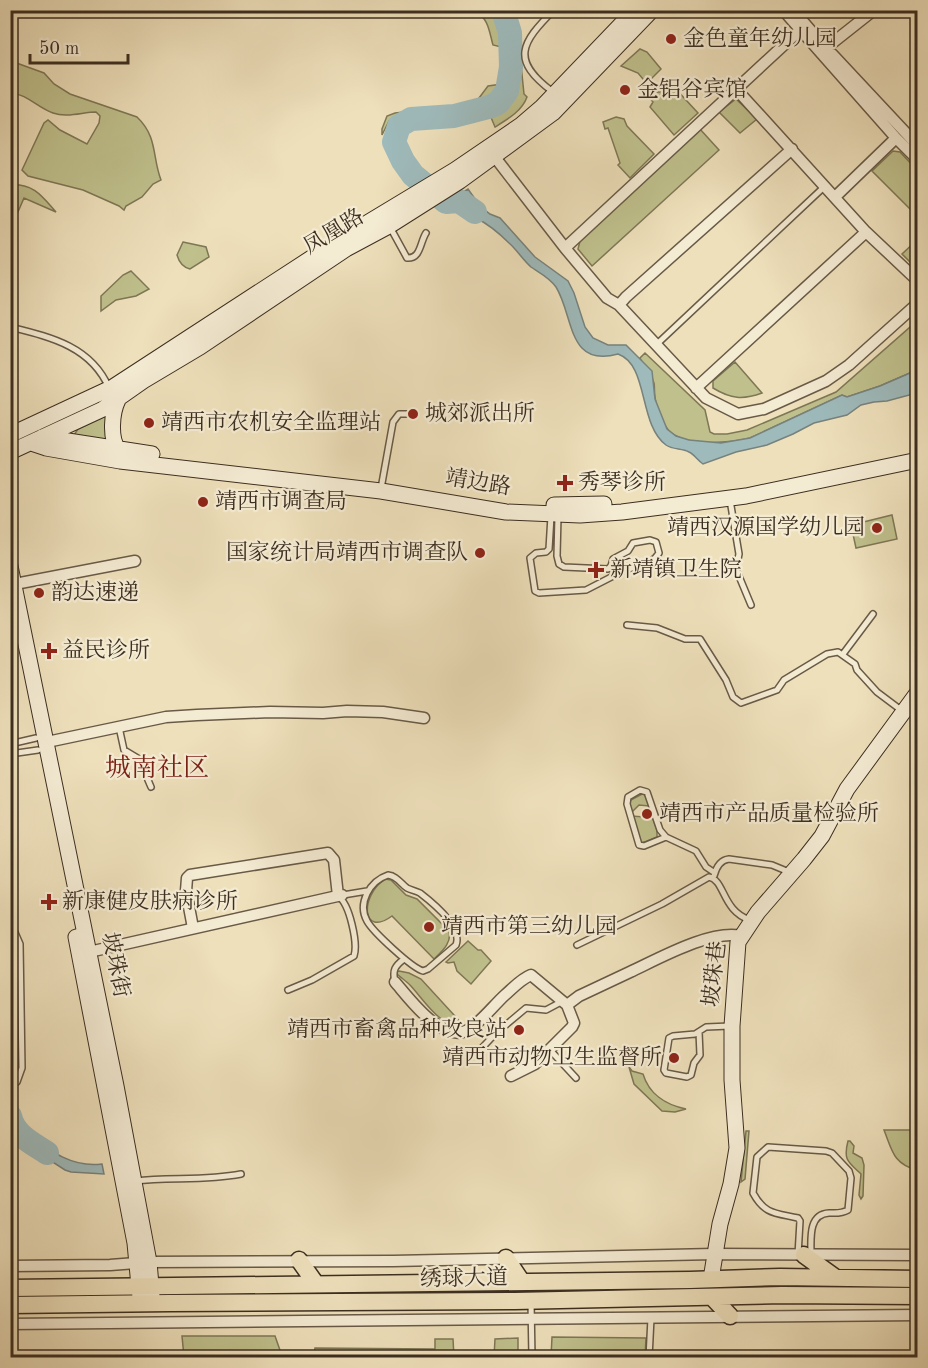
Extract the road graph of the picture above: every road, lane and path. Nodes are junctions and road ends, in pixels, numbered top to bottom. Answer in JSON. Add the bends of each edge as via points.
{"nodes":[{"id":1,"x":554,"y":10,"type":"edge"},
{"id":2,"x":635,"y":10,"type":"edge"},
{"id":3,"x":651,"y":10,"type":"edge"},
{"id":4,"x":783,"y":10,"type":"edge"},
{"id":5,"x":793,"y":10,"type":"edge"},
{"id":6,"x":874,"y":10,"type":"edge"},
{"id":7,"x":800,"y":30,"type":"junction"},
{"id":8,"x":826,"y":48,"type":"junction"},
{"id":9,"x":737,"y":90,"type":"junction"},
{"id":10,"x":554,"y":93,"type":"junction"},
{"id":11,"x":896,"y":138,"type":"junction"},
{"id":12,"x":918,"y":146,"type":"edge"},
{"id":13,"x":792,"y":149,"type":"junction"},
{"id":14,"x":494,"y":156,"type":"junction"},
{"id":15,"x":918,"y":160,"type":"edge"},
{"id":16,"x":448,"y":182,"type":"junction"},
{"id":17,"x":826,"y":186,"type":"junction"},
{"id":18,"x":836,"y":196,"type":"junction"},
{"id":19,"x":416,"y":202,"type":"junction"},
{"id":20,"x":389,"y":225,"type":"junction"},
{"id":21,"x":866,"y":232,"type":"junction"},
{"id":22,"x":426,"y":233,"type":"dead end"},
{"id":23,"x":565,"y":248,"type":"junction"},
{"id":24,"x":918,"y":281,"type":"edge"},
{"id":25,"x":918,"y":303,"type":"edge"},
{"id":26,"x":619,"y":305,"type":"junction"},
{"id":27,"x":10,"y":327,"type":"edge"},
{"id":28,"x":657,"y":344,"type":"junction"},
{"id":29,"x":696,"y":388,"type":"junction"},
{"id":30,"x":113,"y":394,"type":"junction"},
{"id":31,"x":414,"y":414,"type":"dead end"},
{"id":32,"x":10,"y":435,"type":"edge"},
{"id":33,"x":36,"y":440,"type":"junction"},
{"id":34,"x":119,"y":450,"type":"junction"},
{"id":35,"x":918,"y":451,"type":"edge"},
{"id":36,"x":10,"y":452,"type":"edge"},
{"id":37,"x":918,"y":460,"type":"edge"},
{"id":38,"x":382,"y":483,"type":"junction"},
{"id":39,"x":730,"y":498,"type":"junction"},
{"id":40,"x":555,"y":515,"type":"junction"},
{"id":41,"x":135,"y":561,"type":"dead end"},
{"id":42,"x":10,"y":566,"type":"edge"},
{"id":43,"x":15,"y":584,"type":"junction"},
{"id":44,"x":751,"y":605,"type":"dead end"},
{"id":45,"x":10,"y":607,"type":"edge"},
{"id":46,"x":873,"y":614,"type":"dead end"},
{"id":47,"x":627,"y":625,"type":"dead end"},
{"id":48,"x":843,"y":654,"type":"junction"},
{"id":49,"x":918,"y":692,"type":"edge"},
{"id":50,"x":903,"y":712,"type":"junction"},
{"id":51,"x":424,"y":718,"type":"dead end"},
{"id":52,"x":119,"y":727,"type":"junction"},
{"id":53,"x":40,"y":743,"type":"junction"},
{"id":54,"x":10,"y":744,"type":"edge"},
{"id":55,"x":10,"y":754,"type":"edge"},
{"id":56,"x":151,"y":787,"type":"dead end"},
{"id":57,"x":666,"y":837,"type":"junction"},
{"id":58,"x":791,"y":873,"type":"junction"},
{"id":59,"x":714,"y":875,"type":"junction"},
{"id":60,"x":368,"y":891,"type":"junction"},
{"id":61,"x":340,"y":896,"type":"junction"},
{"id":62,"x":752,"y":920,"type":"junction"},
{"id":63,"x":11,"y":925,"type":"edge"},
{"id":64,"x":194,"y":928,"type":"junction"},
{"id":65,"x":741,"y":936,"type":"junction"},
{"id":66,"x":577,"y":945,"type":"dead end"},
{"id":67,"x":89,"y":952,"type":"junction"},
{"id":68,"x":404,"y":958,"type":"junction"},
{"id":69,"x":395,"y":982,"type":"joint"},
{"id":70,"x":288,"y":990,"type":"dead end"},
{"id":71,"x":564,"y":1004,"type":"junction"},
{"id":72,"x":732,"y":1026,"type":"junction"},
{"id":73,"x":699,"y":1032,"type":"junction"},
{"id":74,"x":550,"y":1050,"type":"junction"},
{"id":75,"x":471,"y":1054,"type":"dead end"},
{"id":76,"x":511,"y":1076,"type":"dead end"},
{"id":77,"x":576,"y":1078,"type":"dead end"},
{"id":78,"x":10,"y":1086,"type":"edge"},
{"id":79,"x":241,"y":1174,"type":"dead end"},
{"id":80,"x":135,"y":1181,"type":"junction"},
{"id":81,"x":714,"y":1254,"type":"junction"},
{"id":82,"x":804,"y":1255,"type":"junction"},
{"id":83,"x":918,"y":1255,"type":"edge"},
{"id":84,"x":506,"y":1258,"type":"junction"},
{"id":85,"x":299,"y":1260,"type":"junction"},
{"id":86,"x":144,"y":1263,"type":"junction"},
{"id":87,"x":10,"y":1266,"type":"edge"},
{"id":88,"x":836,"y":1278,"type":"junction"},
{"id":89,"x":918,"y":1279,"type":"edge"},
{"id":90,"x":711,"y":1280,"type":"junction"},
{"id":91,"x":522,"y":1282,"type":"junction"},
{"id":92,"x":316,"y":1284,"type":"junction"},
{"id":93,"x":146,"y":1286,"type":"junction"},
{"id":94,"x":10,"y":1288,"type":"edge"},
{"id":95,"x":918,"y":1296,"type":"edge"},
{"id":96,"x":712,"y":1297,"type":"junction"},
{"id":97,"x":531,"y":1301,"type":"junction"},
{"id":98,"x":145,"y":1304,"type":"junction"},
{"id":99,"x":10,"y":1305,"type":"edge"},
{"id":100,"x":918,"y":1315,"type":"edge"},
{"id":101,"x":730,"y":1316,"type":"junction"},
{"id":102,"x":532,"y":1318,"type":"junction"},
{"id":103,"x":651,"y":1318,"type":"junction"},
{"id":104,"x":10,"y":1324,"type":"edge"},
{"id":105,"x":531,"y":1355,"type":"edge"},
{"id":106,"x":649,"y":1358,"type":"edge"}],
"edges":[{"from":1,"to":10,"type":"lane","via":[[528,38],[525,50],[527,66],[534,77]]},
{"from":2,"to":10,"type":"main road","name":"凤凰路"},
{"from":3,"to":14,"type":"main road","name":"凤凰路","via":[[553,113]]},
{"from":4,"to":7,"type":"street"},
{"from":5,"to":8,"type":"street"},
{"from":6,"to":8,"type":"street"},
{"from":7,"to":9,"type":"street"},
{"from":7,"to":11,"type":"street"},
{"from":8,"to":12,"type":"street"},
{"from":9,"to":13,"type":"street"},
{"from":9,"to":23,"type":"street"},
{"from":10,"to":16,"type":"main road","name":"凤凰路","via":[[521,125]]},
{"from":11,"to":15,"type":"street"},
{"from":11,"to":18,"type":"street"},
{"from":13,"to":17,"type":"street"},
{"from":13,"to":26,"type":"street"},
{"from":14,"to":16,"type":"main road","name":"凤凰路"},
{"from":14,"to":23,"type":"street"},
{"from":16,"to":19,"type":"main road","name":"凤凰路"},
{"from":17,"to":18,"type":"street"},
{"from":17,"to":28,"type":"lane"},
{"from":18,"to":21,"type":"street"},
{"from":19,"to":20,"type":"main road","name":"凤凰路"},
{"from":19,"to":30,"type":"main road","name":"凤凰路","via":[[339,240]]},
{"from":20,"to":22,"type":"lane","via":[[407,258],[416,256]]},
{"from":20,"to":30,"type":"main road","name":"凤凰路","via":[[346,249],[200,347]]},
{"from":21,"to":24,"type":"street"},
{"from":21,"to":29,"type":"street"},
{"from":23,"to":26,"type":"street","via":[[607,298]]},
{"from":25,"to":29,"type":"street","via":[[838,374],[764,409],[738,414],[706,398]]},
{"from":26,"to":28,"type":"street"},
{"from":27,"to":30,"type":"lane","via":[[58,339],[81,351],[100,371]]},
{"from":28,"to":29,"type":"street"},
{"from":30,"to":32,"type":"main road","name":"凤凰路"},
{"from":30,"to":33,"type":"main road","name":"凤凰路","via":[[78,422]]},
{"from":30,"to":34,"type":"main road","via":[[114,439]]},
{"from":31,"to":38,"type":"lane","via":[[399,414],[393,422]]},
{"from":33,"to":34,"type":"main road","name":"靖边路"},
{"from":33,"to":36,"type":"main road","name":"凤凰路"},
{"from":33,"to":40,"type":"main road","name":"靖边路","via":[[46,448],[120,461],[360,488],[506,512]]},
{"from":34,"to":38,"type":"main road","name":"靖边路"},
{"from":35,"to":38,"type":"main road","name":"靖边路","via":[[745,488],[609,504],[507,502]]},
{"from":37,"to":39,"type":"main road","name":"靖边路"},
{"from":39,"to":40,"type":"main road","name":"靖边路","via":[[622,512]]},
{"from":39,"to":44,"type":"lane","via":[[739,554],[735,565]]},
{"from":40,"to":40,"type":"lane","via":[[549,549],[530,558],[535,591],[539,593],[586,590],[648,563],[658,553],[656,542],[643,541],[633,543],[628,551],[613,558],[608,569],[564,567],[557,556]]},
{"from":41,"to":43,"type":"street"},
{"from":42,"to":43,"type":"main road","name":"坡珠街"},
{"from":43,"to":53,"type":"main road","name":"坡珠街"},
{"from":45,"to":53,"type":"main road","name":"坡珠街"},
{"from":46,"to":48,"type":"lane"},
{"from":47,"to":48,"type":"lane","via":[[700,639],[733,697],[741,703],[777,690],[784,680],[827,654]]},
{"from":48,"to":50,"type":"lane","via":[[887,701]]},
{"from":49,"to":50,"type":"main road","name":"坡珠巷"},
{"from":50,"to":58,"type":"main road","name":"坡珠巷","via":[[847,789],[822,836]]},
{"from":51,"to":52,"type":"street","via":[[383,712],[242,712],[166,717]]},
{"from":52,"to":53,"type":"street"},
{"from":52,"to":56,"type":"lane","via":[[124,750],[139,759]]},
{"from":53,"to":54,"type":"lane"},
{"from":53,"to":55,"type":"lane"},
{"from":53,"to":67,"type":"main road","name":"坡珠街"},
{"from":53,"to":86,"type":"main road","name":"坡珠街"},
{"from":57,"to":57,"type":"lane","via":[[639,845],[628,797],[640,790],[647,792]]},
{"from":57,"to":59,"type":"lane","via":[[696,851]]},
{"from":58,"to":59,"type":"lane","via":[[772,865],[729,859],[720,862]]},
{"from":58,"to":62,"type":"main road","name":"坡珠巷"},
{"from":59,"to":62,"type":"lane","via":[[734,911]]},
{"from":59,"to":66,"type":"lane"},
{"from":60,"to":61,"type":"lane"},
{"from":60,"to":68,"type":"lane","via":[[364,906],[367,921]]},
{"from":60,"to":68,"type":"lane","via":[[383,877],[392,876],[419,892],[454,926],[456,945],[428,969],[417,969]]},
{"from":61,"to":64,"type":"street"},
{"from":61,"to":64,"type":"street","via":[[334,860],[328,853],[190,875],[186,891]]},
{"from":61,"to":70,"type":"lane","via":[[348,909],[356,947],[354,956]]},
{"from":62,"to":65,"type":"main road","name":"坡珠巷"},
{"from":63,"to":78,"type":"lane","via":[[20,944],[22,1068],[18,1082]]},
{"from":64,"to":67,"type":"street"},
{"from":65,"to":71,"type":"street","via":[[722,936],[687,945]]},
{"from":65,"to":72,"type":"main road","name":"坡珠巷"},
{"from":67,"to":80,"type":"main road","name":"坡珠街"},
{"from":68,"to":69,"type":"lane","via":[[394,969]]},
{"from":69,"to":71,"type":"street","via":[[432,1023],[461,1033],[531,975]]},
{"from":71,"to":74,"type":"street","via":[[574,1023]]},
{"from":71,"to":75,"type":"lane","via":[[546,1010],[526,1008]]},
{"from":72,"to":73,"type":"lane","via":[[706,1027]]},
{"from":72,"to":81,"type":"main road","name":"坡珠巷","via":[[737,1148]]},
{"from":73,"to":73,"type":"lane","via":[[700,1055],[692,1075],[666,1073],[669,1038]]},
{"from":74,"to":76,"type":"street","via":[[535,1064]]},
{"from":74,"to":77,"type":"lane"},
{"from":79,"to":80,"type":"lane","via":[[212,1179]]},
{"from":80,"to":86,"type":"main road","name":"坡珠街"},
{"from":81,"to":82,"type":"street"},
{"from":81,"to":84,"type":"street"},
{"from":81,"to":90,"type":"main road","name":"坡珠巷"},
{"from":82,"to":82,"type":"lane","via":[[816,1216],[848,1210],[849,1171],[826,1151],[768,1148],[757,1157],[753,1193],[767,1211],[798,1218]]},
{"from":82,"to":83,"type":"street"},
{"from":82,"to":88,"type":"main road"},
{"from":84,"to":85,"type":"street"},
{"from":84,"to":91,"type":"main road"},
{"from":85,"to":86,"type":"street"},
{"from":85,"to":92,"type":"main road"},
{"from":86,"to":87,"type":"street"},
{"from":86,"to":93,"type":"main road","name":"坡珠街"},
{"from":88,"to":89,"type":"main road","name":"绣球大道"},
{"from":88,"to":90,"type":"main road","name":"绣球大道"},
{"from":90,"to":91,"type":"main road","name":"绣球大道"},
{"from":91,"to":92,"type":"main road","name":"绣球大道"},
{"from":92,"to":93,"type":"main road","name":"绣球大道"},
{"from":93,"to":94,"type":"main road","name":"绣球大道"},
{"from":93,"to":98,"type":"main road","name":"坡珠街"},
{"from":95,"to":96,"type":"main road","name":"绣球大道"},
{"from":96,"to":97,"type":"main road","name":"绣球大道"},
{"from":96,"to":101,"type":"main road"},
{"from":97,"to":98,"type":"main road","name":"绣球大道"},
{"from":97,"to":102,"type":"lane"},
{"from":98,"to":99,"type":"main road","name":"绣球大道"},
{"from":100,"to":101,"type":"street"},
{"from":101,"to":103,"type":"street"},
{"from":102,"to":103,"type":"street"},
{"from":102,"to":104,"type":"street"},
{"from":102,"to":105,"type":"lane"},
{"from":103,"to":106,"type":"lane"}]}
